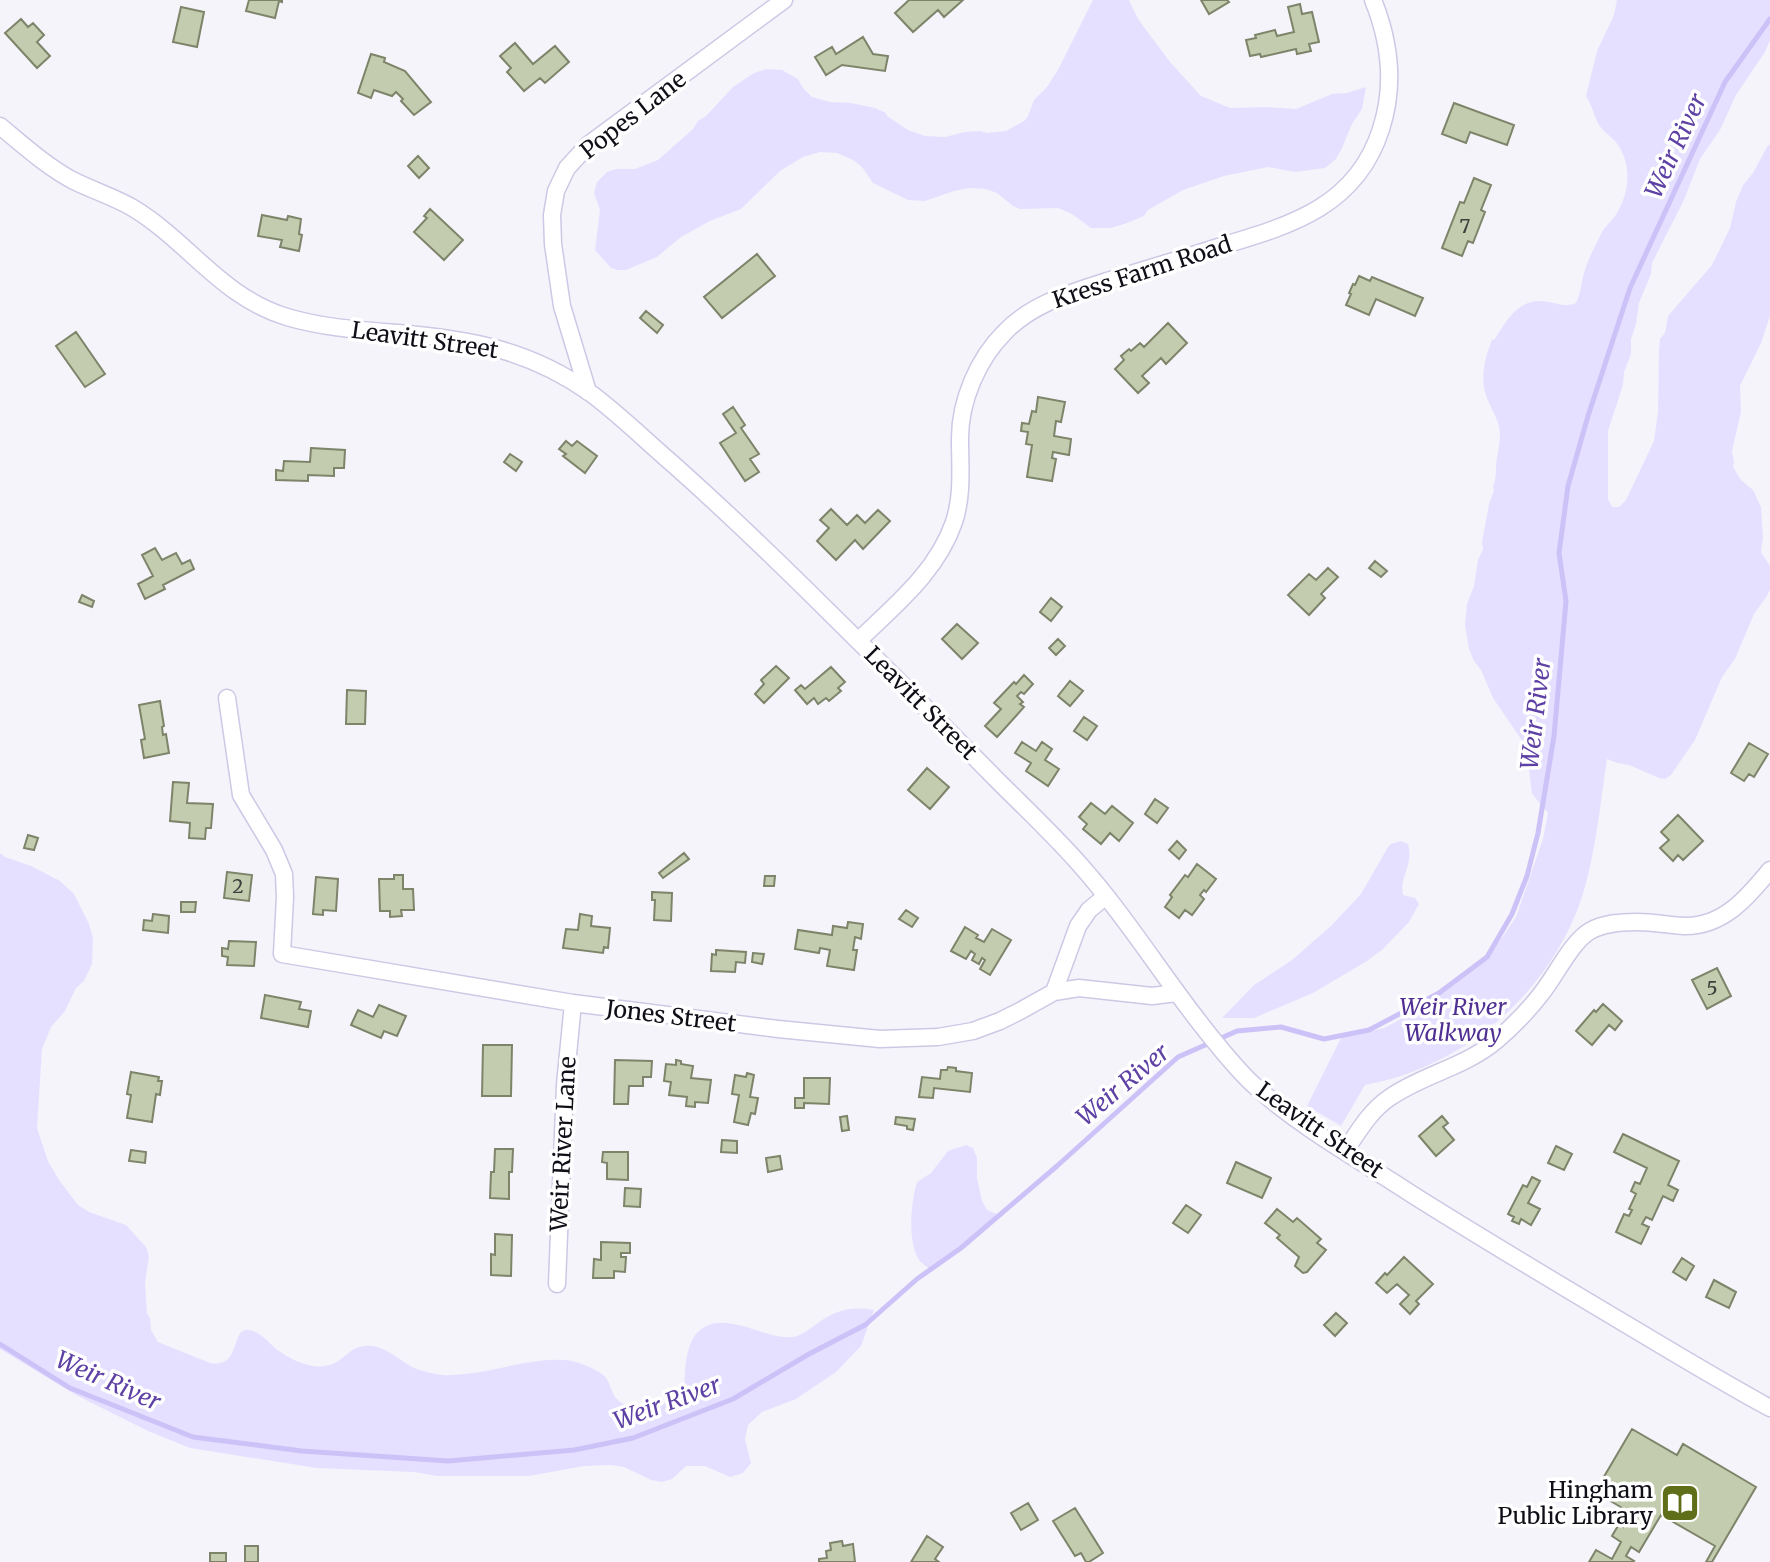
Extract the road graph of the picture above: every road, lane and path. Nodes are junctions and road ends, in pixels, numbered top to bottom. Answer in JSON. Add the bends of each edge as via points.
{"nodes":[{"id":1,"x":784,"y":0,"type":"edge"},
{"id":2,"x":1373,"y":0,"type":"edge"},
{"id":3,"x":0,"y":126,"type":"edge"},
{"id":4,"x":588,"y":392,"type":"junction"},
{"id":5,"x":858,"y":641,"type":"junction"},
{"id":6,"x":227,"y":698,"type":"dead end"},
{"id":7,"x":1770,"y":870,"type":"edge"},
{"id":8,"x":1106,"y":896,"type":"junction"},
{"id":9,"x":1054,"y":992,"type":"junction"},
{"id":10,"x":1177,"y":993,"type":"junction"},
{"id":11,"x":573,"y":1003,"type":"junction"},
{"id":12,"x":1345,"y":1151,"type":"junction"},
{"id":13,"x":557,"y":1284,"type":"dead end"},
{"id":14,"x":1770,"y":1408,"type":"edge"}],
"edges":[{"from":1,"to":4,"type":"street","name":"Popes Lane","via":[[588,145],[556,191],[553,244],[562,306]]},
{"from":2,"to":5,"type":"street","name":"Kress Farm Road","via":[[1387,49],[1390,87],[1379,136],[1351,183],[1331,201],[1291,223],[1047,302],[1003,334],[975,376],[964,407],[959,504],[947,539],[917,583]]},
{"from":3,"to":4,"type":"street","name":"Leavitt Street","via":[[45,164],[132,208],[226,286],[266,310],[323,325],[493,347],[521,355]]},
{"from":4,"to":5,"type":"street","name":"Leavitt Street","via":[[736,522]]},
{"from":5,"to":8,"type":"street","name":"Leavitt Street","via":[[1080,864]]},
{"from":6,"to":11,"type":"street","name":"Jones Street","via":[[241,795],[284,874],[282,954]]},
{"from":7,"to":12,"type":"street","via":[[1740,904],[1704,924],[1625,922],[1590,931],[1580,938],[1541,994],[1496,1041],[1468,1060],[1389,1098]]},
{"from":8,"to":9,"type":"street","via":[[1078,926]]},
{"from":8,"to":10,"type":"street","name":"Leavitt Street"},
{"from":9,"to":10,"type":"street","name":"Jones Street","via":[[1079,988],[1152,996]]},
{"from":9,"to":11,"type":"street","name":"Jones Street","via":[[973,1031],[905,1039],[778,1030]]},
{"from":10,"to":12,"type":"street","name":"Leavitt Street","via":[[1256,1087]]},
{"from":11,"to":13,"type":"street","name":"Weir River Lane"},
{"from":12,"to":14,"type":"street","name":"Leavitt Street","via":[[1540,1274]]}]}
